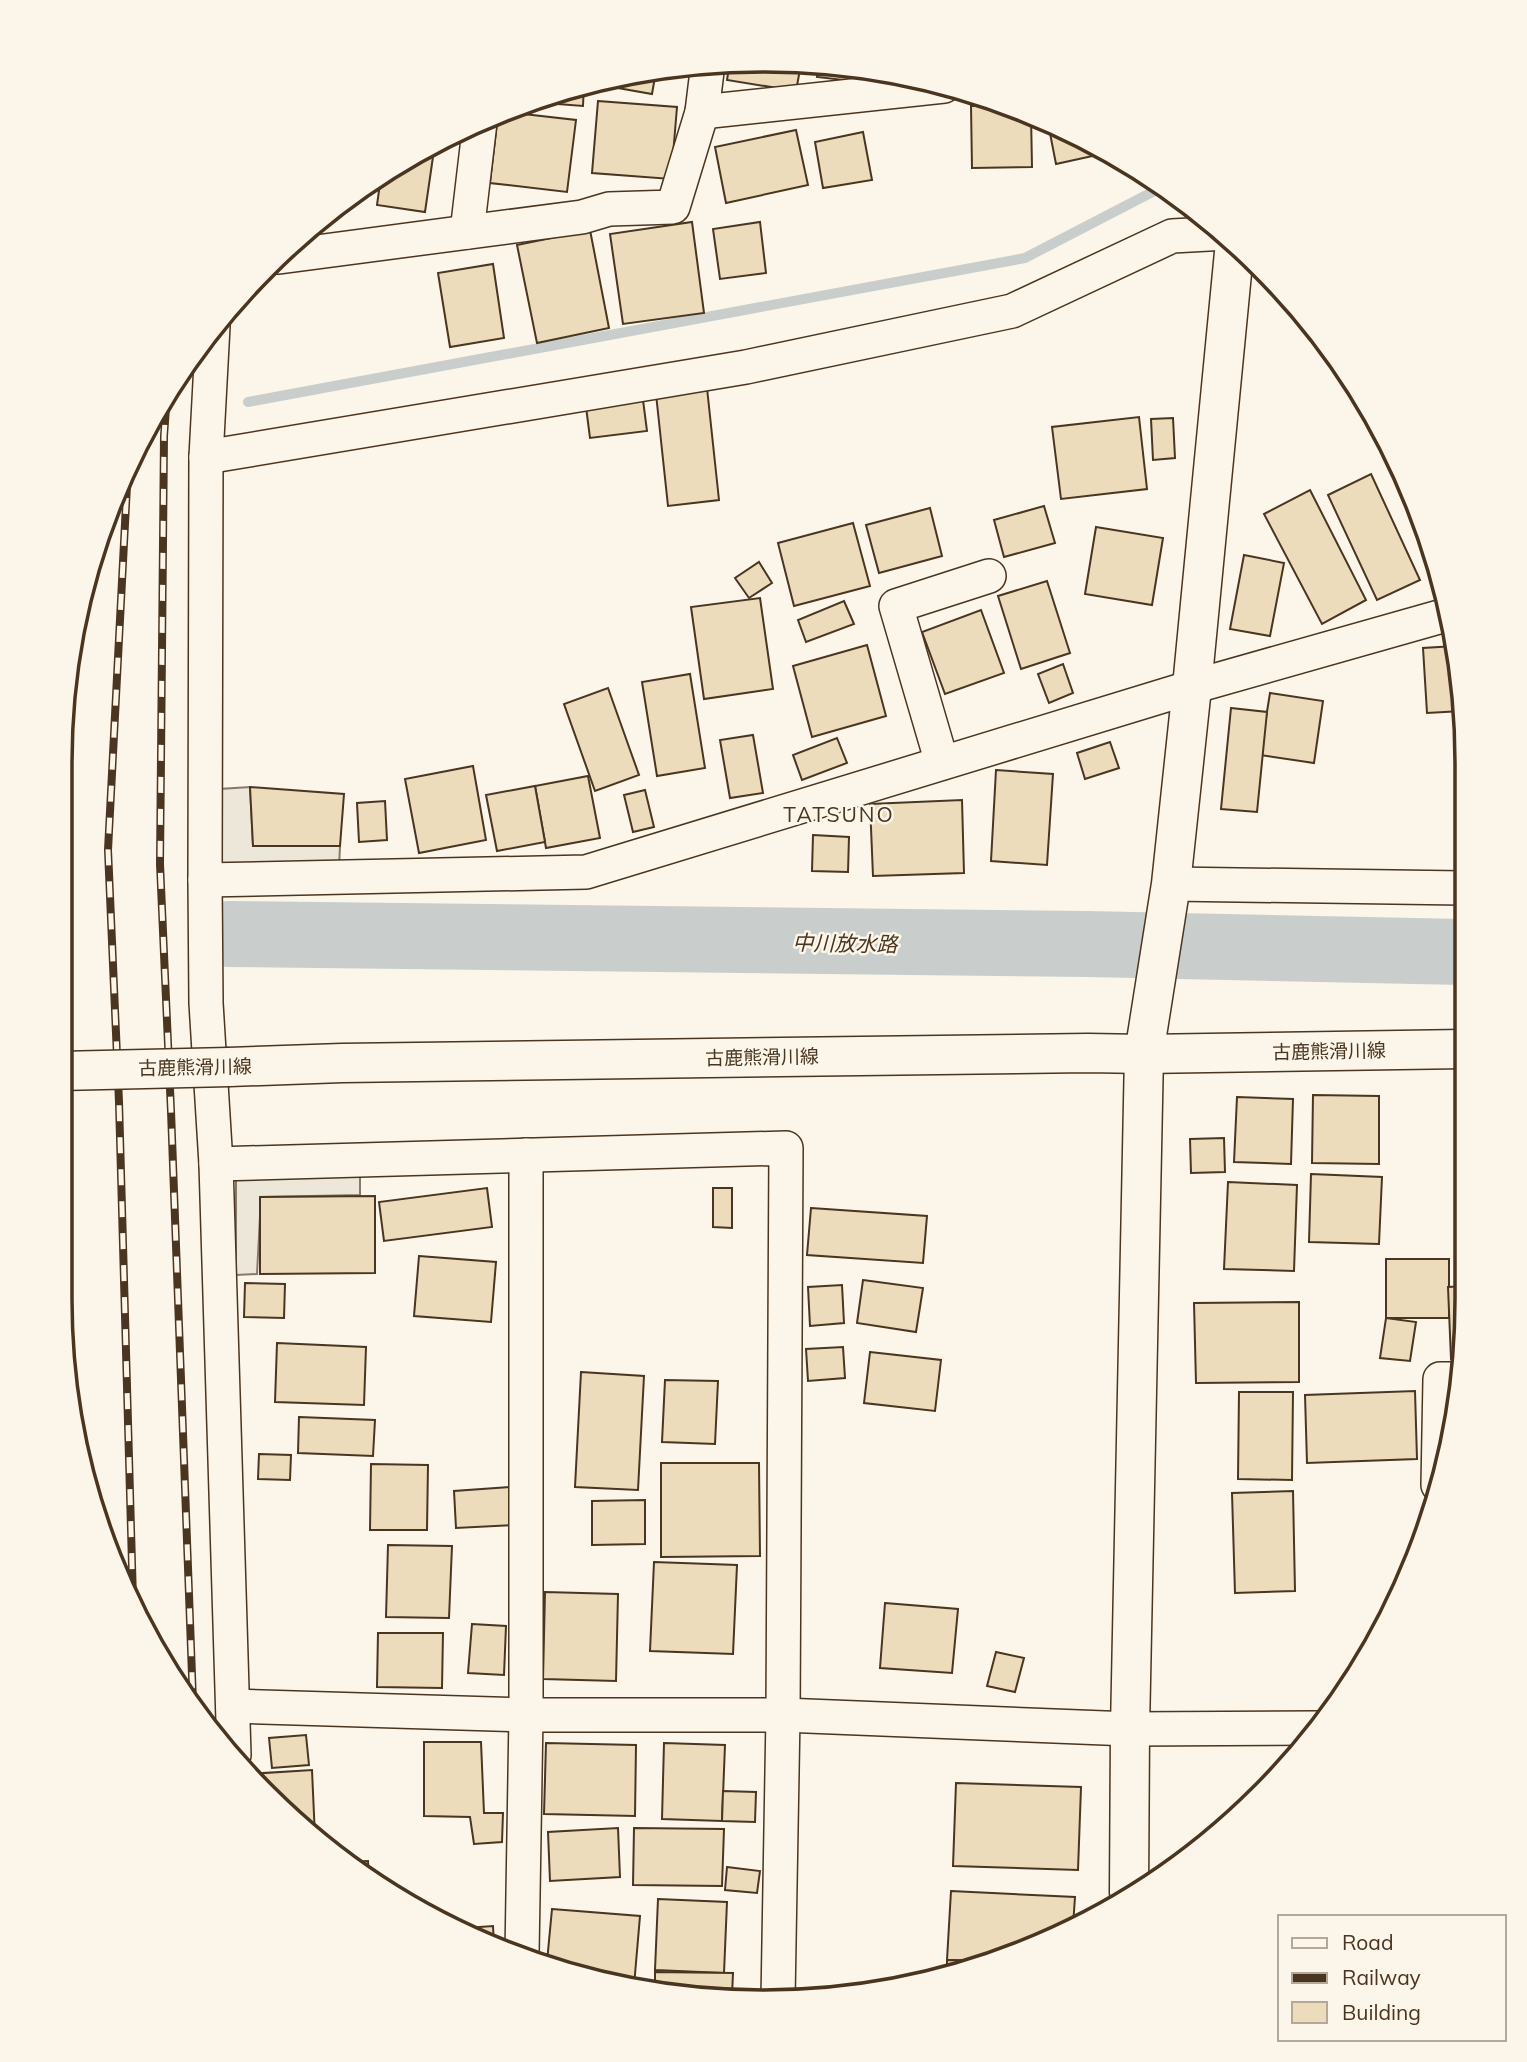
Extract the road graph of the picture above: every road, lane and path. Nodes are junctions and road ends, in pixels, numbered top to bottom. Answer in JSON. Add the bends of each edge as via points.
{"nodes":[{"id":1,"x":707,"y":74,"type":"edge"},
{"id":2,"x":907,"y":87,"type":"edge"},
{"id":3,"x":702,"y":112,"type":"junction"},
{"id":4,"x":479,"y":133,"type":"edge"},
{"id":5,"x":467,"y":232,"type":"junction"},
{"id":6,"x":1209,"y":234,"type":"edge"},
{"id":7,"x":294,"y":255,"type":"edge"},
{"id":8,"x":1234,"y":256,"type":"edge"},
{"id":9,"x":213,"y":345,"type":"edge"},
{"id":10,"x":206,"y":457,"type":"junction"},
{"id":11,"x":989,"y":576,"type":"dead end"},
{"id":12,"x":1439,"y":617,"type":"edge"},
{"id":13,"x":1192,"y":688,"type":"junction"},
{"id":14,"x":942,"y":763,"type":"junction"},
{"id":15,"x":205,"y":880,"type":"junction"},
{"id":16,"x":1171,"y":884,"type":"junction"},
{"id":17,"x":1455,"y":888,"type":"edge"},
{"id":18,"x":1455,"y":1049,"type":"edge"},
{"id":19,"x":1144,"y":1054,"type":"junction"},
{"id":20,"x":72,"y":1071,"type":"edge"},
{"id":21,"x":526,"y":1155,"type":"junction"},
{"id":22,"x":216,"y":1164,"type":"junction"},
{"id":23,"x":1450,"y":1379,"type":"edge"},
{"id":24,"x":1439,"y":1448,"type":"edge"},
{"id":25,"x":233,"y":1706,"type":"junction"},
{"id":26,"x":526,"y":1714,"type":"junction"},
{"id":27,"x":783,"y":1716,"type":"junction"},
{"id":28,"x":1306,"y":1728,"type":"edge"},
{"id":29,"x":1130,"y":1729,"type":"junction"},
{"id":30,"x":234,"y":1743,"type":"edge"},
{"id":31,"x":1129,"y":1886,"type":"edge"},
{"id":32,"x":522,"y":1947,"type":"edge"},
{"id":33,"x":778,"y":1990,"type":"edge"}],
"edges":[{"from":1,"to":3,"type":"street"},
{"from":2,"to":3,"type":"street"},
{"from":3,"to":5,"type":"street","via":[[673,206],[609,209],[582,217]]},
{"from":4,"to":5,"type":"street"},
{"from":5,"to":7,"type":"street"},
{"from":6,"to":10,"type":"street","via":[[1172,236],[1012,311],[746,367]]},
{"from":8,"to":13,"type":"street"},
{"from":9,"to":10,"type":"street"},
{"from":10,"to":15,"type":"street"},
{"from":11,"to":14,"type":"street","via":[[896,606]]},
{"from":12,"to":13,"type":"street"},
{"from":13,"to":14,"type":"street"},
{"from":13,"to":16,"type":"street"},
{"from":14,"to":15,"type":"street","via":[[586,872]]},
{"from":15,"to":22,"type":"street","via":[[206,1003]]},
{"from":16,"to":17,"type":"street"},
{"from":16,"to":19,"type":"street"},
{"from":18,"to":19,"type":"street","name":"古鹿熊滑川線"},
{"from":19,"to":20,"type":"street","name":"古鹿熊滑川線","bridge":true},
{"from":19,"to":29,"type":"street"},
{"from":21,"to":22,"type":"street"},
{"from":21,"to":26,"type":"street"},
{"from":21,"to":27,"type":"street","via":[[786,1148]]},
{"from":22,"to":25,"type":"street"},
{"from":23,"to":24,"type":"street","via":[[1440,1379]]},
{"from":25,"to":26,"type":"street"},
{"from":25,"to":30,"type":"street"},
{"from":26,"to":27,"type":"street"},
{"from":26,"to":32,"type":"street"},
{"from":27,"to":29,"type":"street"},
{"from":27,"to":33,"type":"street"},
{"from":28,"to":29,"type":"street"},
{"from":29,"to":31,"type":"street"}]}
